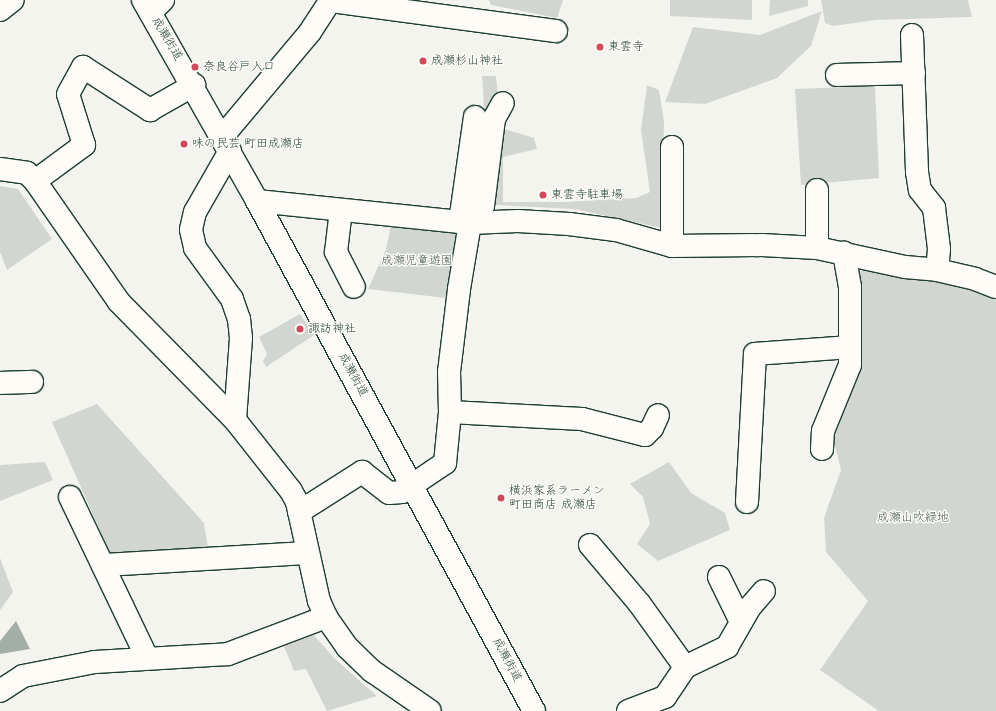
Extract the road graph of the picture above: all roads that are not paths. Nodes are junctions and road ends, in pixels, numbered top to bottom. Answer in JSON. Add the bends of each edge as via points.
{"nodes":[{"id":1,"x":13,"y":0,"type":"edge"},
{"id":2,"x":331,"y":0,"type":"edge"},
{"id":3,"x":152,"y":4,"type":"edge"},
{"id":4,"x":0,"y":10,"type":"edge"},
{"id":5,"x":556,"y":31,"type":"dead end"},
{"id":6,"x":912,"y":35,"type":"dead end"},
{"id":7,"x":914,"y":73,"type":"junction"},
{"id":8,"x":837,"y":75,"type":"dead end"},
{"id":9,"x":194,"y":85,"type":"junction"},
{"id":10,"x":503,"y":103,"type":"dead end"},
{"id":11,"x":474,"y":116,"type":"dead end"},
{"id":12,"x":226,"y":144,"type":"junction"},
{"id":13,"x":672,"y":147,"type":"dead end"},
{"id":14,"x":0,"y":169,"type":"edge"},
{"id":15,"x":36,"y":181,"type":"junction"},
{"id":16,"x":817,"y":190,"type":"dead end"},
{"id":17,"x":257,"y":201,"type":"junction"},
{"id":18,"x":341,"y":210,"type":"junction"},
{"id":19,"x":465,"y":222,"type":"junction"},
{"id":20,"x":672,"y":246,"type":"junction"},
{"id":21,"x":817,"y":248,"type":"junction"},
{"id":22,"x":844,"y":253,"type":"junction"},
{"id":23,"x":937,"y":270,"type":"junction"},
{"id":24,"x":354,"y":287,"type":"dead end"},
{"id":25,"x":996,"y":287,"type":"edge"},
{"id":26,"x":850,"y":347,"type":"junction"},
{"id":27,"x":32,"y":382,"type":"dead end"},
{"id":28,"x":0,"y":383,"type":"edge"},
{"id":29,"x":450,"y":412,"type":"junction"},
{"id":30,"x":658,"y":415,"type":"dead end"},
{"id":31,"x":235,"y":420,"type":"junction"},
{"id":32,"x":822,"y":449,"type":"dead end"},
{"id":33,"x":413,"y":486,"type":"junction"},
{"id":34,"x":70,"y":498,"type":"dead end"},
{"id":35,"x":747,"y":502,"type":"dead end"},
{"id":36,"x":299,"y":512,"type":"junction"},
{"id":37,"x":590,"y":545,"type":"dead end"},
{"id":38,"x":308,"y":553,"type":"junction"},
{"id":39,"x":103,"y":565,"type":"junction"},
{"id":40,"x":719,"y":577,"type":"dead end"},
{"id":41,"x":764,"y":591,"type":"dead end"},
{"id":42,"x":326,"y":617,"type":"junction"},
{"id":43,"x":741,"y":622,"type":"junction"},
{"id":44,"x":147,"y":658,"type":"junction"},
{"id":45,"x":685,"y":667,"type":"junction"},
{"id":46,"x":0,"y":691,"type":"edge"},
{"id":47,"x":426,"y":710,"type":"edge"},
{"id":48,"x":534,"y":711,"type":"edge"},
{"id":49,"x":628,"y":711,"type":"edge"}],
"edges":[{"from":1,"to":4,"type":"street"},
{"from":2,"to":5,"type":"street"},
{"from":2,"to":12,"type":"street"},
{"from":3,"to":9,"type":"street","name":"成瀬街道"},
{"from":6,"to":7,"type":"street"},
{"from":7,"to":8,"type":"street"},
{"from":7,"to":23,"type":"street","via":[[916,172],[920,190],[934,208],[938,249]]},
{"from":9,"to":12,"type":"street","name":"成瀬街道"},
{"from":9,"to":15,"type":"street","via":[[150,110],[83,67],[68,94],[84,145]]},
{"from":10,"to":19,"type":"street","via":[[494,119],[484,206]]},
{"from":11,"to":19,"type":"street"},
{"from":12,"to":17,"type":"street","name":"成瀬街道"},
{"from":12,"to":31,"type":"street","via":[[194,212],[191,230],[195,248],[232,299],[239,319],[241,338]]},
{"from":13,"to":20,"type":"street"},
{"from":14,"to":15,"type":"street","via":[[27,173]]},
{"from":15,"to":31,"type":"street","via":[[119,302]]},
{"from":16,"to":21,"type":"street"},
{"from":17,"to":18,"type":"street"},
{"from":17,"to":33,"type":"street","name":"成瀬街道"},
{"from":18,"to":19,"type":"street"},
{"from":18,"to":24,"type":"street","via":[[336,252]]},
{"from":19,"to":20,"type":"street","via":[[518,221],[616,230]]},
{"from":19,"to":29,"type":"street","via":[[449,372]]},
{"from":20,"to":21,"type":"street","via":[[762,245]]},
{"from":21,"to":22,"type":"street"},
{"from":22,"to":23,"type":"street","via":[[905,268]]},
{"from":22,"to":26,"type":"street","via":[[850,287]]},
{"from":23,"to":25,"type":"street","via":[[975,278]]},
{"from":26,"to":32,"type":"street","via":[[850,365],[823,431]]},
{"from":26,"to":35,"type":"street","via":[[755,354]]},
{"from":27,"to":28,"type":"street"},
{"from":29,"to":30,"type":"street","via":[[582,419],[645,435],[652,428]]},
{"from":29,"to":33,"type":"street","via":[[445,462]]},
{"from":31,"to":36,"type":"street","via":[[290,491]]},
{"from":33,"to":36,"type":"street","via":[[402,492],[389,492],[362,472]]},
{"from":33,"to":48,"type":"street","name":"成瀬街道"},
{"from":34,"to":39,"type":"street"},
{"from":36,"to":38,"type":"street"},
{"from":37,"to":45,"type":"street","via":[[639,603]]},
{"from":38,"to":39,"type":"street"},
{"from":38,"to":42,"type":"street","via":[[319,602]]},
{"from":39,"to":44,"type":"street"},
{"from":40,"to":43,"type":"street"},
{"from":41,"to":43,"type":"street"},
{"from":42,"to":44,"type":"street","via":[[228,654]]},
{"from":42,"to":47,"type":"street","via":[[348,647],[372,672]]},
{"from":43,"to":45,"type":"street","via":[[727,647]]},
{"from":44,"to":46,"type":"street","via":[[95,662],[23,676]]},
{"from":45,"to":49,"type":"street","via":[[665,697]]}]}
